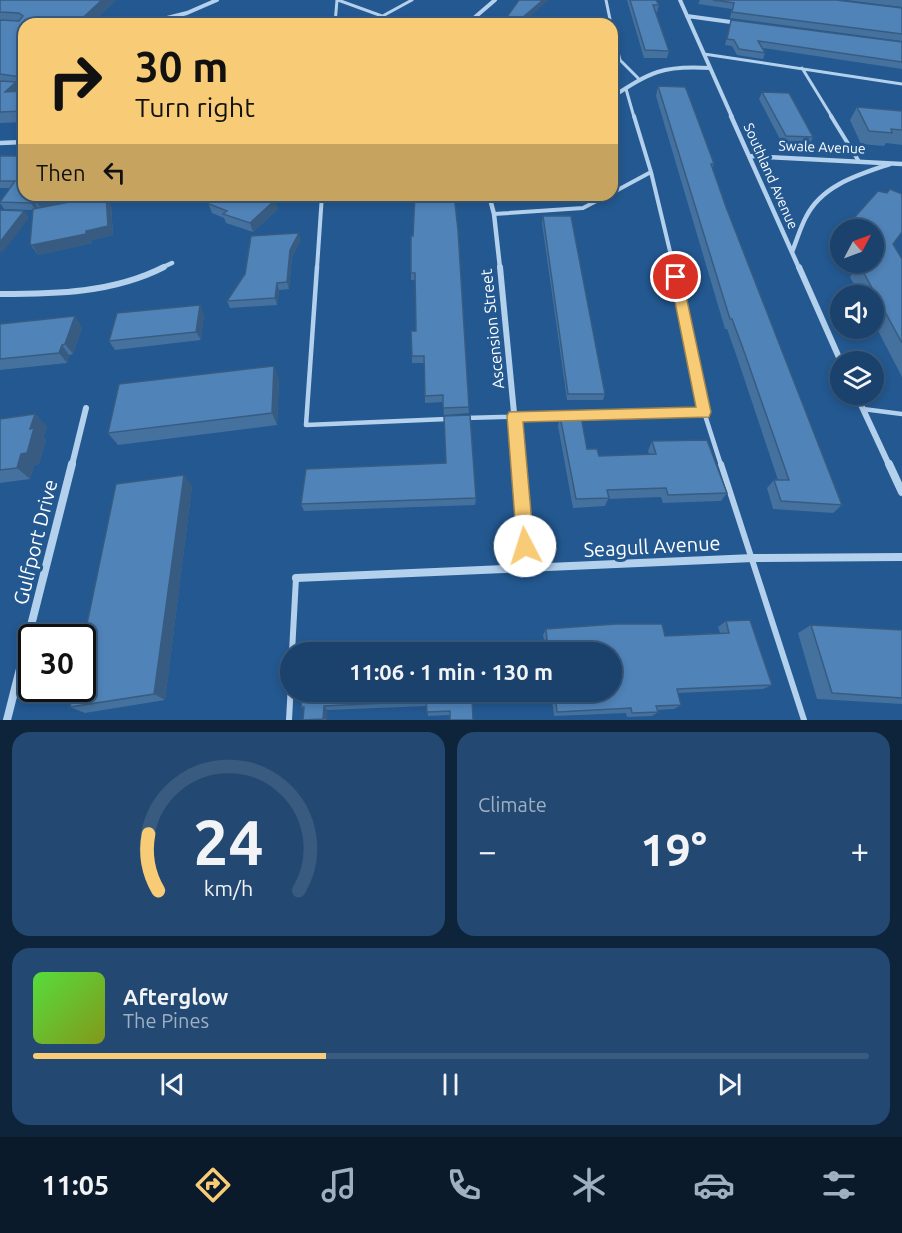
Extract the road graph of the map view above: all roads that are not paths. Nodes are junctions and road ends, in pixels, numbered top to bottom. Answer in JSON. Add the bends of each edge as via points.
{"nodes":[{"id":1,"x":217,"y":0,"type":"edge"},
{"id":2,"x":338,"y":0,"type":"edge"},
{"id":3,"x":412,"y":0,"type":"edge"},
{"id":4,"x":495,"y":0,"type":"edge"},
{"id":5,"x":606,"y":0,"type":"edge"},
{"id":6,"x":680,"y":0,"type":"edge"},
{"id":7,"x":687,"y":16,"type":"junction"},
{"id":8,"x":384,"y":17,"type":"junction"},
{"id":9,"x":171,"y":18,"type":"edge"},
{"id":10,"x":336,"y":18,"type":"edge"},
{"id":11,"x":387,"y":18,"type":"edge"},
{"id":12,"x":474,"y":18,"type":"edge"},
{"id":13,"x":609,"y":18,"type":"edge"},
{"id":14,"x":744,"y":24,"type":"edge"},
{"id":15,"x":618,"y":52,"type":"edge"},
{"id":16,"x":704,"y":54,"type":"junction"},
{"id":17,"x":710,"y":68,"type":"junction"},
{"id":18,"x":802,"y":68,"type":"junction"},
{"id":19,"x":638,"y":78,"type":"junction"},
{"id":20,"x":902,"y":84,"type":"edge"},
{"id":21,"x":8,"y":88,"type":"edge"},
{"id":22,"x":18,"y":89,"type":"edge"},
{"id":23,"x":626,"y":89,"type":"junction"},
{"id":24,"x":618,"y":94,"type":"edge"},
{"id":25,"x":18,"y":142,"type":"edge"},
{"id":26,"x":0,"y":143,"type":"edge"},
{"id":27,"x":750,"y":156,"type":"junction"},
{"id":28,"x":858,"y":160,"type":"junction"},
{"id":29,"x":893,"y":163,"type":"junction"},
{"id":30,"x":902,"y":164,"type":"edge"},
{"id":31,"x":651,"y":172,"type":"junction"},
{"id":32,"x":618,"y":190,"type":"edge"},
{"id":33,"x":109,"y":201,"type":"edge"},
{"id":34,"x":322,"y":201,"type":"edge"},
{"id":35,"x":491,"y":201,"type":"edge"},
{"id":36,"x":596,"y":201,"type":"edge"},
{"id":37,"x":95,"y":204,"type":"edge"},
{"id":38,"x":494,"y":214,"type":"junction"},
{"id":39,"x":792,"y":252,"type":"junction"},
{"id":40,"x":172,"y":263,"type":"dead end"},
{"id":41,"x":0,"y":294,"type":"edge"},
{"id":42,"x":836,"y":351,"type":"edge"},
{"id":43,"x":860,"y":405,"type":"edge"},
{"id":44,"x":86,"y":408,"type":"dead end"},
{"id":45,"x":862,"y":409,"type":"junction"},
{"id":46,"x":704,"y":412,"type":"junction"},
{"id":47,"x":902,"y":414,"type":"edge"},
{"id":48,"x":515,"y":416,"type":"junction"},
{"id":49,"x":902,"y":492,"type":"edge"},
{"id":50,"x":902,"y":557,"type":"edge"},
{"id":51,"x":753,"y":558,"type":"junction"},
{"id":52,"x":527,"y":568,"type":"junction"},
{"id":53,"x":296,"y":578,"type":"joint"},
{"id":54,"x":293,"y":642,"type":"edge"},
{"id":55,"x":290,"y":702,"type":"edge"},
{"id":56,"x":7,"y":720,"type":"edge"},
{"id":57,"x":289,"y":720,"type":"edge"},
{"id":58,"x":804,"y":720,"type":"edge"}],
"edges":[{"from":1,"to":9,"type":"street"},
{"from":2,"to":8,"type":"lane"},
{"from":2,"to":10,"type":"lane"},
{"from":3,"to":8,"type":"lane"},
{"from":4,"to":12,"type":"street"},
{"from":5,"to":13,"type":"lane"},
{"from":6,"to":7,"type":"street","name":"Southland Avenue"},
{"from":7,"to":14,"type":"street"},
{"from":7,"to":16,"type":"street","name":"Southland Avenue"},
{"from":8,"to":11,"type":"lane"},
{"from":15,"to":19,"type":"lane","via":[[620,60]]},
{"from":16,"to":17,"type":"street","name":"Southland Avenue"},
{"from":16,"to":18,"type":"lane"},
{"from":17,"to":19,"type":"street","via":[[686,66]]},
{"from":17,"to":27,"type":"street","name":"Southland Avenue"},
{"from":18,"to":20,"type":"lane"},
{"from":18,"to":28,"type":"lane"},
{"from":19,"to":23,"type":"street"},
{"from":21,"to":22,"type":"lane"},
{"from":23,"to":24,"type":"street"},
{"from":23,"to":31,"type":"lane"},
{"from":25,"to":26,"type":"street"},
{"from":27,"to":28,"type":"street","name":"Swale Avenue"},
{"from":27,"to":39,"type":"street","name":"Southland Avenue"},
{"from":28,"to":29,"type":"street","name":"Swale Avenue"},
{"from":29,"to":30,"type":"street","name":"Swale Avenue"},
{"from":29,"to":39,"type":"street","name":"Swale Avenue","via":[[839,182],[820,198],[807,214]]},
{"from":31,"to":32,"type":"lane"},
{"from":31,"to":46,"type":"lane"},
{"from":33,"to":37,"type":"lane"},
{"from":34,"to":48,"type":"lane","via":[[306,425]]},
{"from":35,"to":38,"type":"street","name":"Ascension Street"},
{"from":36,"to":38,"type":"lane","via":[[583,208]]},
{"from":38,"to":48,"type":"street","name":"Ascension Street"},
{"from":39,"to":42,"type":"street","name":"Southland Avenue"},
{"from":40,"to":41,"type":"street","via":[[136,281],[109,286]]},
{"from":43,"to":45,"type":"street"},
{"from":44,"to":56,"type":"street","name":"Gulfport Drive"},
{"from":45,"to":47,"type":"lane"},
{"from":45,"to":49,"type":"street"},
{"from":46,"to":48,"type":"lane"},
{"from":46,"to":51,"type":"lane"},
{"from":48,"to":52,"type":"street","name":"Ascension Street"},
{"from":50,"to":51,"type":"street","name":"Seagull Avenue"},
{"from":51,"to":52,"type":"street","name":"Seagull Avenue"},
{"from":51,"to":58,"type":"lane"},
{"from":52,"to":53,"type":"street","name":"Seagull Avenue"},
{"from":53,"to":54,"type":"lane"},
{"from":55,"to":57,"type":"lane"}]}
